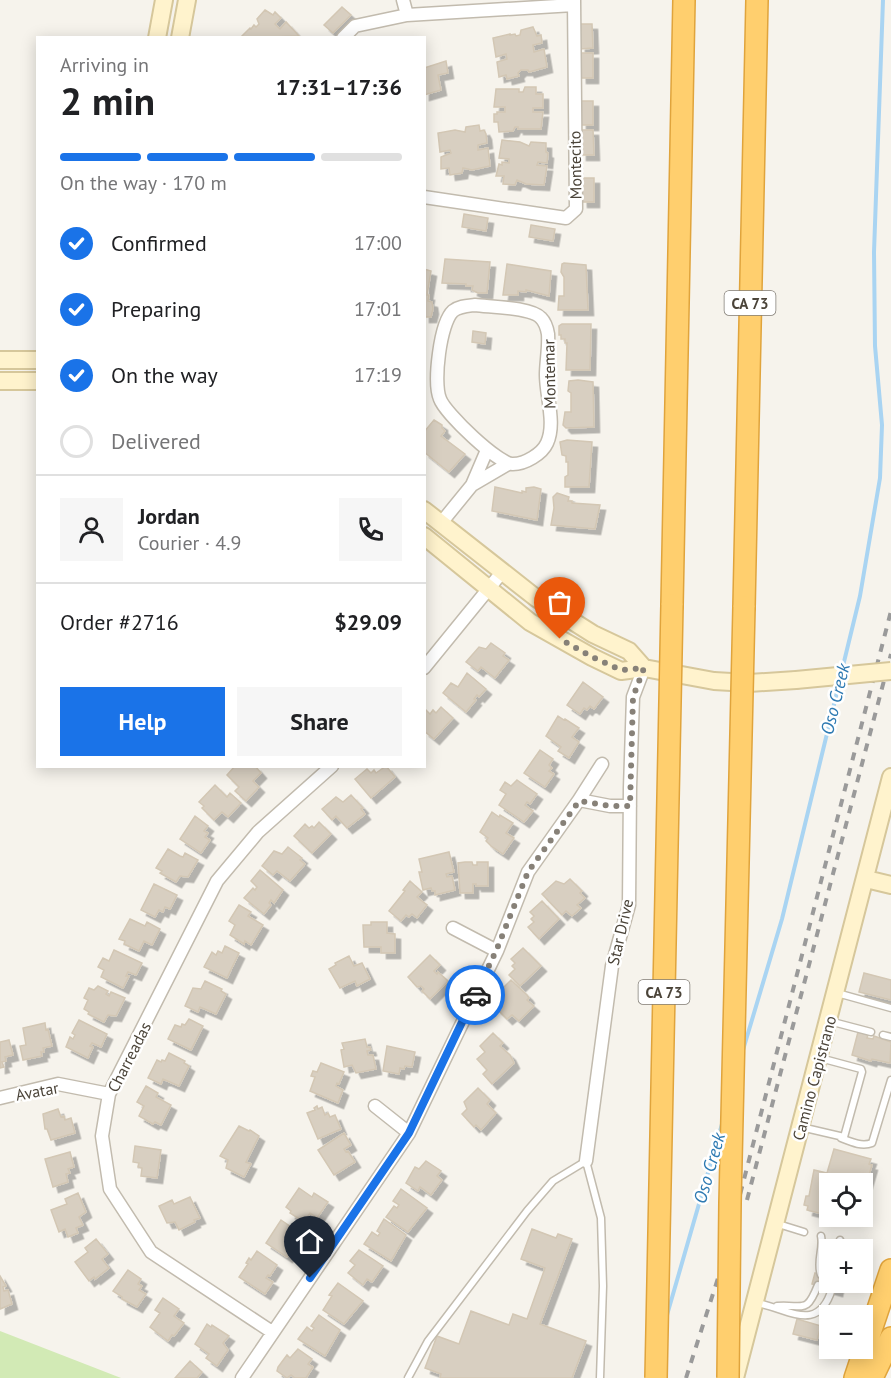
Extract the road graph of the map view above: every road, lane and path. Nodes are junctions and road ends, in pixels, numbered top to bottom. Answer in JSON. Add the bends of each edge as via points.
{"nodes":[{"id":1,"x":164,"y":0,"type":"edge"},
{"id":2,"x":187,"y":0,"type":"edge"},
{"id":3,"x":403,"y":0,"type":"edge"},
{"id":4,"x":684,"y":0,"type":"edge"},
{"id":5,"x":757,"y":0,"type":"edge"},
{"id":6,"x":574,"y":3,"type":"edge"},
{"id":7,"x":406,"y":15,"type":"junction"},
{"id":8,"x":157,"y":36,"type":"edge"},
{"id":9,"x":180,"y":36,"type":"edge"},
{"id":10,"x":345,"y":36,"type":"edge"},
{"id":11,"x":426,"y":197,"type":"edge"},
{"id":12,"x":0,"y":360,"type":"edge"},
{"id":13,"x":36,"y":360,"type":"edge"},
{"id":14,"x":0,"y":381,"type":"edge"},
{"id":15,"x":36,"y":381,"type":"edge"},
{"id":16,"x":487,"y":450,"type":"junction"},
{"id":17,"x":508,"y":464,"type":"junction"},
{"id":18,"x":472,"y":485,"type":"junction"},
{"id":19,"x":433,"y":521,"type":"edge"},
{"id":20,"x":426,"y":538,"type":"edge"},
{"id":21,"x":502,"y":571,"type":"junction"},
{"id":22,"x":490,"y":588,"type":"junction"},
{"id":23,"x":426,"y":666,"type":"edge"},
{"id":24,"x":644,"y":668,"type":"junction"},
{"id":25,"x":891,"y":671,"type":"edge"},
{"id":26,"x":602,"y":764,"type":"dead end"},
{"id":27,"x":330,"y":768,"type":"edge"},
{"id":28,"x":891,"y":777,"type":"edge"},
{"id":29,"x":579,"y":801,"type":"junction"},
{"id":30,"x":630,"y":806,"type":"junction"},
{"id":31,"x":884,"y":840,"type":"edge"},
{"id":32,"x":866,"y":879,"type":"junction"},
{"id":33,"x":891,"y":885,"type":"edge"},
{"id":34,"x":453,"y":928,"type":"dead end"},
{"id":35,"x":496,"y":951,"type":"junction"},
{"id":36,"x":836,"y":993,"type":"junction"},
{"id":37,"x":891,"y":1008,"type":"edge"},
{"id":38,"x":829,"y":1021,"type":"junction"},
{"id":39,"x":871,"y":1032,"type":"dead end"},
{"id":40,"x":883,"y":1035,"type":"dead end"},
{"id":41,"x":891,"y":1038,"type":"edge"},
{"id":42,"x":819,"y":1058,"type":"junction"},
{"id":43,"x":891,"y":1080,"type":"edge"},
{"id":44,"x":109,"y":1094,"type":"junction"},
{"id":45,"x":0,"y":1098,"type":"edge"},
{"id":46,"x":375,"y":1106,"type":"dead end"},
{"id":47,"x":801,"y":1127,"type":"junction"},
{"id":48,"x":409,"y":1133,"type":"junction"},
{"id":49,"x":841,"y":1138,"type":"junction"},
{"id":50,"x":586,"y":1161,"type":"junction"},
{"id":51,"x":775,"y":1223,"type":"junction"},
{"id":52,"x":804,"y":1232,"type":"dead end"},
{"id":53,"x":821,"y":1236,"type":"dead end"},
{"id":54,"x":822,"y":1239,"type":"edge"},
{"id":55,"x":891,"y":1270,"type":"edge"},
{"id":56,"x":818,"y":1285,"type":"dead end"},
{"id":57,"x":830,"y":1293,"type":"edge"},
{"id":58,"x":754,"y":1302,"type":"junction"},
{"id":59,"x":774,"y":1306,"type":"junction"},
{"id":60,"x":272,"y":1332,"type":"junction"},
{"id":61,"x":891,"y":1338,"type":"edge"},
{"id":62,"x":242,"y":1378,"type":"edge"},
{"id":63,"x":408,"y":1378,"type":"edge"},
{"id":64,"x":600,"y":1378,"type":"edge"},
{"id":65,"x":656,"y":1378,"type":"edge"},
{"id":66,"x":728,"y":1378,"type":"edge"},
{"id":67,"x":735,"y":1378,"type":"edge"},
{"id":68,"x":855,"y":1378,"type":"edge"},
{"id":69,"x":872,"y":1378,"type":"edge"}],
"edges":[{"from":1,"to":8,"type":"main road"},
{"from":2,"to":9,"type":"main road"},
{"from":3,"to":7,"type":"street"},
{"from":4,"to":65,"type":"highway","number":"CA 73","bridge":true},
{"from":5,"to":66,"type":"highway","number":"CA 73","bridge":true},
{"from":6,"to":7,"type":"street"},
{"from":6,"to":11,"type":"street","name":"Montecito","via":[[576,209],[567,218]]},
{"from":7,"to":10,"type":"street","via":[[355,26]]},
{"from":12,"to":13,"type":"main road"},
{"from":14,"to":15,"type":"main road"},
{"from":16,"to":17,"type":"street","name":"Montemar"},
{"from":16,"to":17,"type":"street","name":"Montemar","via":[[449,414],[437,390],[443,331],[449,316],[460,307],[533,312],[548,331],[548,442],[536,456]]},
{"from":16,"to":18,"type":"street"},
{"from":17,"to":18,"type":"street"},
{"from":18,"to":19,"type":"street"},
{"from":19,"to":21,"type":"main road"},
{"from":20,"to":22,"type":"main road"},
{"from":21,"to":22,"type":"street"},
{"from":21,"to":24,"type":"main road","via":[[568,620],[629,651]]},
{"from":22,"to":23,"type":"street"},
{"from":22,"to":24,"type":"main road","via":[[530,622],[592,657],[621,670]]},
{"from":24,"to":25,"type":"main road","bridge":true,"via":[[749,683]]},
{"from":24,"to":30,"type":"street","name":"Star Drive","via":[[633,697]]},
{"from":26,"to":29,"type":"street"},
{"from":27,"to":44,"type":"street","name":"Charreadas","via":[[258,832],[217,881]]},
{"from":28,"to":31,"type":"main road","name":"Camino Capistrano"},
{"from":29,"to":30,"type":"street"},
{"from":29,"to":35,"type":"street","via":[[528,872]]},
{"from":30,"to":50,"type":"street","name":"Star Drive","via":[[629,905],[612,966]]},
{"from":31,"to":32,"type":"main road","name":"Camino Capistrano"},
{"from":32,"to":33,"type":"main road"},
{"from":32,"to":36,"type":"main road","name":"Camino Capistrano"},
{"from":34,"to":35,"type":"street"},
{"from":35,"to":48,"type":"street"},
{"from":36,"to":37,"type":"lane"},
{"from":36,"to":38,"type":"main road","name":"Camino Capistrano"},
{"from":38,"to":39,"type":"lane"},
{"from":38,"to":42,"type":"main road","name":"Camino Capistrano"},
{"from":40,"to":41,"type":"lane"},
{"from":42,"to":47,"type":"main road","name":"Camino Capistrano"},
{"from":42,"to":49,"type":"lane","via":[[861,1069]]},
{"from":43,"to":49,"type":"lane","via":[[872,1143]]},
{"from":44,"to":45,"type":"street","name":"Avatar","via":[[58,1084]]},
{"from":44,"to":60,"type":"street","name":"Charreadas","via":[[102,1136],[110,1189],[151,1251]]},
{"from":46,"to":48,"type":"street"},
{"from":47,"to":49,"type":"lane"},
{"from":47,"to":51,"type":"main road","name":"Camino Capistrano"},
{"from":48,"to":60,"type":"street"},
{"from":50,"to":63,"type":"lane","via":[[553,1181],[527,1210],[428,1341]]},
{"from":50,"to":64,"type":"lane","via":[[601,1218]]},
{"from":51,"to":52,"type":"lane"},
{"from":51,"to":58,"type":"main road","name":"Camino Capistrano"},
{"from":53,"to":54,"type":"lane"},
{"from":55,"to":68,"type":"highway"},
{"from":56,"to":59,"type":"lane","via":[[804,1307]]},
{"from":57,"to":59,"type":"lane","via":[[823,1309],[809,1316]]},
{"from":58,"to":59,"type":"lane"},
{"from":58,"to":67,"type":"main road","name":"Camino Capistrano"},
{"from":60,"to":62,"type":"street"},
{"from":61,"to":69,"type":"highway"}]}
